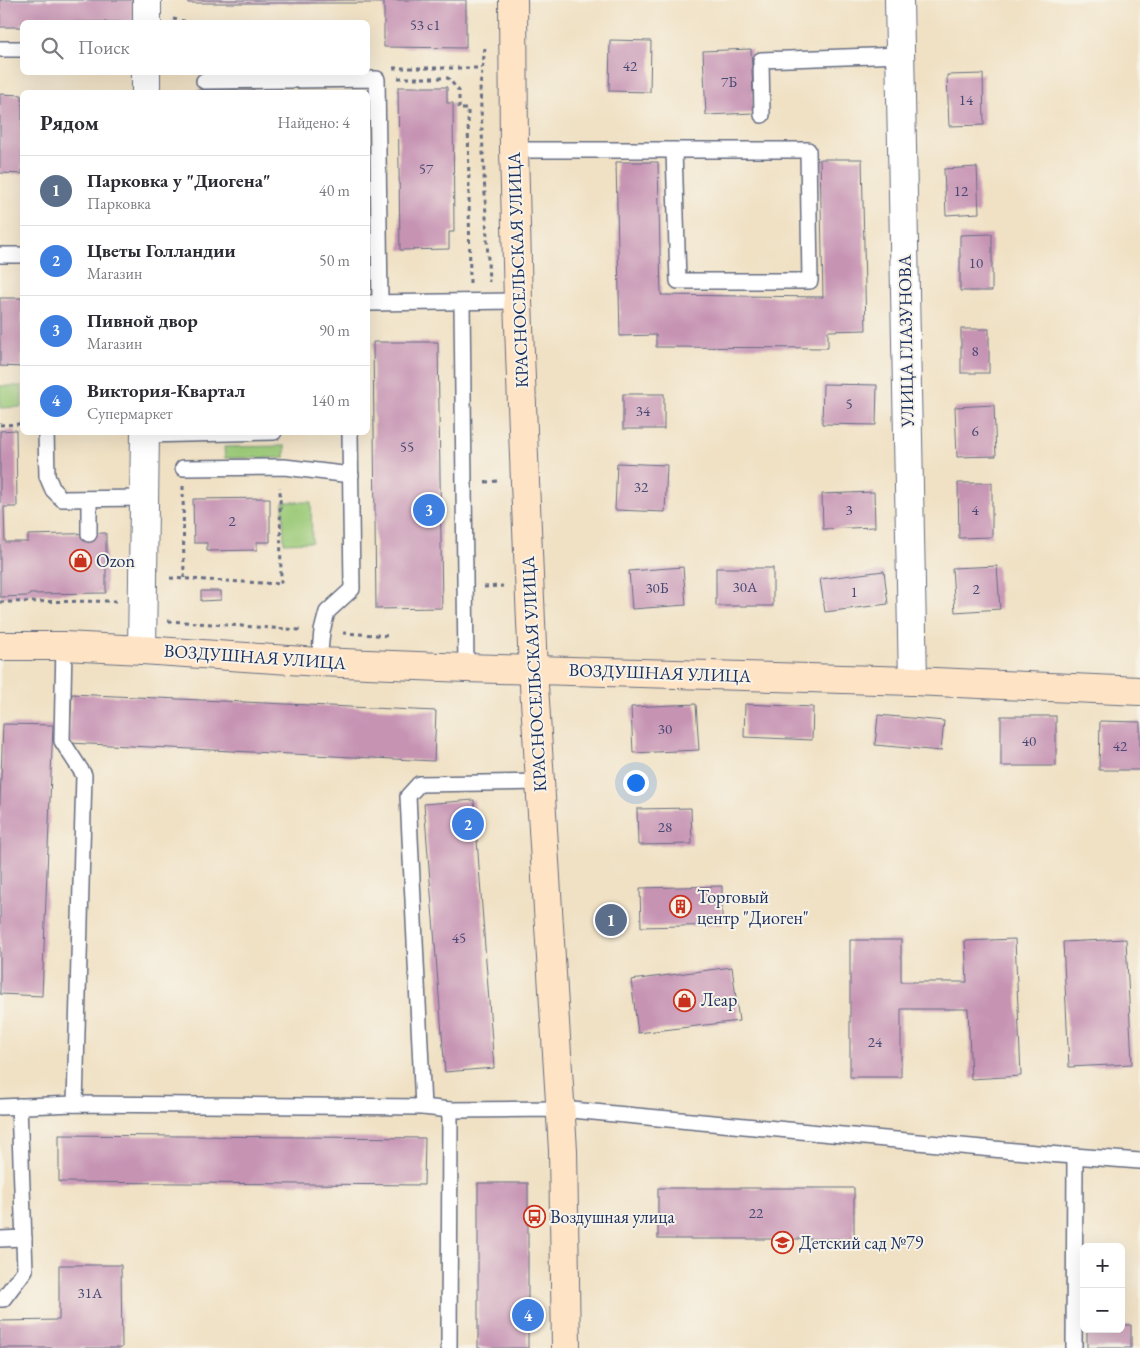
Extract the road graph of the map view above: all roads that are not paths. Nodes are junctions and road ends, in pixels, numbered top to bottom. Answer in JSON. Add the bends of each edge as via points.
{"nodes":[{"id":1,"x":147,"y":0,"type":"edge"},
{"id":2,"x":513,"y":0,"type":"edge"},
{"id":3,"x":900,"y":0,"type":"edge"},
{"id":4,"x":146,"y":20,"type":"edge"},
{"id":5,"x":0,"y":49,"type":"edge"},
{"id":6,"x":20,"y":49,"type":"edge"},
{"id":7,"x":901,"y":55,"type":"junction"},
{"id":8,"x":146,"y":75,"type":"edge"},
{"id":9,"x":204,"y":81,"type":"dead end"},
{"id":10,"x":275,"y":86,"type":"edge"},
{"id":11,"x":146,"y":90,"type":"edge"},
{"id":12,"x":762,"y":115,"type":"dead end"},
{"id":13,"x":514,"y":150,"type":"junction"},
{"id":14,"x":674,"y":150,"type":"junction"},
{"id":15,"x":373,"y":246,"type":"edge"},
{"id":16,"x":0,"y":255,"type":"edge"},
{"id":17,"x":20,"y":255,"type":"edge"},
{"id":18,"x":518,"y":301,"type":"junction"},
{"id":19,"x":466,"y":302,"type":"junction"},
{"id":20,"x":374,"y":303,"type":"edge"},
{"id":21,"x":46,"y":435,"type":"edge"},
{"id":22,"x":146,"y":435,"type":"edge"},
{"id":23,"x":350,"y":435,"type":"edge"},
{"id":24,"x":183,"y":468,"type":"road end"},
{"id":25,"x":351,"y":475,"type":"junction"},
{"id":26,"x":89,"y":498,"type":"junction"},
{"id":27,"x":144,"y":498,"type":"junction"},
{"id":28,"x":89,"y":534,"type":"dead end"},
{"id":29,"x":0,"y":646,"type":"edge"},
{"id":30,"x":64,"y":646,"type":"junction"},
{"id":31,"x":142,"y":650,"type":"junction"},
{"id":32,"x":319,"y":662,"type":"junction"},
{"id":33,"x":466,"y":668,"type":"junction"},
{"id":34,"x":533,"y":669,"type":"junction"},
{"id":35,"x":914,"y":681,"type":"junction"},
{"id":36,"x":1140,"y":691,"type":"edge"},
{"id":37,"x":540,"y":782,"type":"junction"},
{"id":38,"x":75,"y":1104,"type":"junction"},
{"id":39,"x":19,"y":1106,"type":"junction"},
{"id":40,"x":0,"y":1107,"type":"edge"},
{"id":41,"x":423,"y":1107,"type":"junction"},
{"id":42,"x":561,"y":1109,"type":"junction"},
{"id":43,"x":450,"y":1110,"type":"junction"},
{"id":44,"x":1075,"y":1156,"type":"junction"},
{"id":45,"x":1140,"y":1161,"type":"edge"},
{"id":46,"x":24,"y":1238,"type":"junction"},
{"id":47,"x":0,"y":1239,"type":"edge"},
{"id":48,"x":0,"y":1300,"type":"edge"},
{"id":49,"x":449,"y":1348,"type":"edge"},
{"id":50,"x":566,"y":1348,"type":"edge"},
{"id":51,"x":1074,"y":1348,"type":"edge"}],
"edges":[{"from":1,"to":4,"type":"street"},
{"from":2,"to":13,"type":"main road","name":"КРАСНОСЕЛЬСКАЯ УЛИЦА"},
{"from":3,"to":7,"type":"street","name":"УЛИЦА ГЛАЗУНОВА"},
{"from":5,"to":6,"type":"lane"},
{"from":7,"to":12,"type":"lane","via":[[761,60]]},
{"from":7,"to":35,"type":"street","name":"УЛИЦА ГЛАЗУНОВА"},
{"from":8,"to":11,"type":"street"},
{"from":9,"to":10,"type":"lane"},
{"from":10,"to":15,"type":"lane","via":[[382,74]]},
{"from":13,"to":14,"type":"lane"},
{"from":13,"to":18,"type":"main road","name":"КРАСНОСЕЛЬСКАЯ УЛИЦА"},
{"from":14,"to":14,"type":"lane","via":[[808,150],[810,281],[678,281]]},
{"from":15,"to":20,"type":"lane"},
{"from":16,"to":17,"type":"lane"},
{"from":18,"to":19,"type":"lane"},
{"from":18,"to":34,"type":"main road","name":"КРАСНОСЕЛЬСКАЯ УЛИЦА"},
{"from":19,"to":20,"type":"lane"},
{"from":19,"to":33,"type":"lane"},
{"from":21,"to":26,"type":"lane","via":[[47,476],[53,490],[62,499]]},
{"from":22,"to":27,"type":"street"},
{"from":23,"to":25,"type":"lane"},
{"from":24,"to":25,"type":"lane","via":[[279,467]]},
{"from":25,"to":32,"type":"lane","via":[[352,589],[328,612],[322,631]]},
{"from":26,"to":27,"type":"lane"},
{"from":26,"to":28,"type":"lane"},
{"from":27,"to":31,"type":"street"},
{"from":29,"to":30,"type":"main road","name":"ВОЗДУШНАЯ УЛИЦА"},
{"from":30,"to":31,"type":"main road","name":"ВОЗДУШНАЯ УЛИЦА"},
{"from":30,"to":38,"type":"lane","via":[[62,741],[84,775]]},
{"from":31,"to":32,"type":"main road","name":"ВОЗДУШНАЯ УЛИЦА"},
{"from":32,"to":33,"type":"main road","name":"ВОЗДУШНАЯ УЛИЦА"},
{"from":33,"to":34,"type":"main road","name":"ВОЗДУШНАЯ УЛИЦА"},
{"from":34,"to":35,"type":"main road","name":"ВОЗДУШНАЯ УЛИЦА"},
{"from":34,"to":37,"type":"main road","name":"КРАСНОСЕЛЬСКАЯ УЛИЦА"},
{"from":35,"to":36,"type":"main road","name":"ВОЗДУШНАЯ УЛИЦА"},
{"from":37,"to":41,"type":"lane","via":[[419,784],[408,796]]},
{"from":37,"to":42,"type":"main road","name":"КРАСНОСЕЛЬСКАЯ УЛИЦА"},
{"from":38,"to":39,"type":"lane"},
{"from":38,"to":41,"type":"lane"},
{"from":39,"to":40,"type":"lane"},
{"from":39,"to":46,"type":"lane"},
{"from":41,"to":43,"type":"lane"},
{"from":42,"to":43,"type":"lane"},
{"from":42,"to":44,"type":"lane"},
{"from":42,"to":50,"type":"main road","name":"КРАСНОСЕЛЬСКАЯ УЛИЦА"},
{"from":43,"to":49,"type":"lane"},
{"from":44,"to":45,"type":"lane"},
{"from":44,"to":51,"type":"lane"},
{"from":46,"to":47,"type":"lane"},
{"from":46,"to":48,"type":"lane","via":[[25,1270]]}]}
